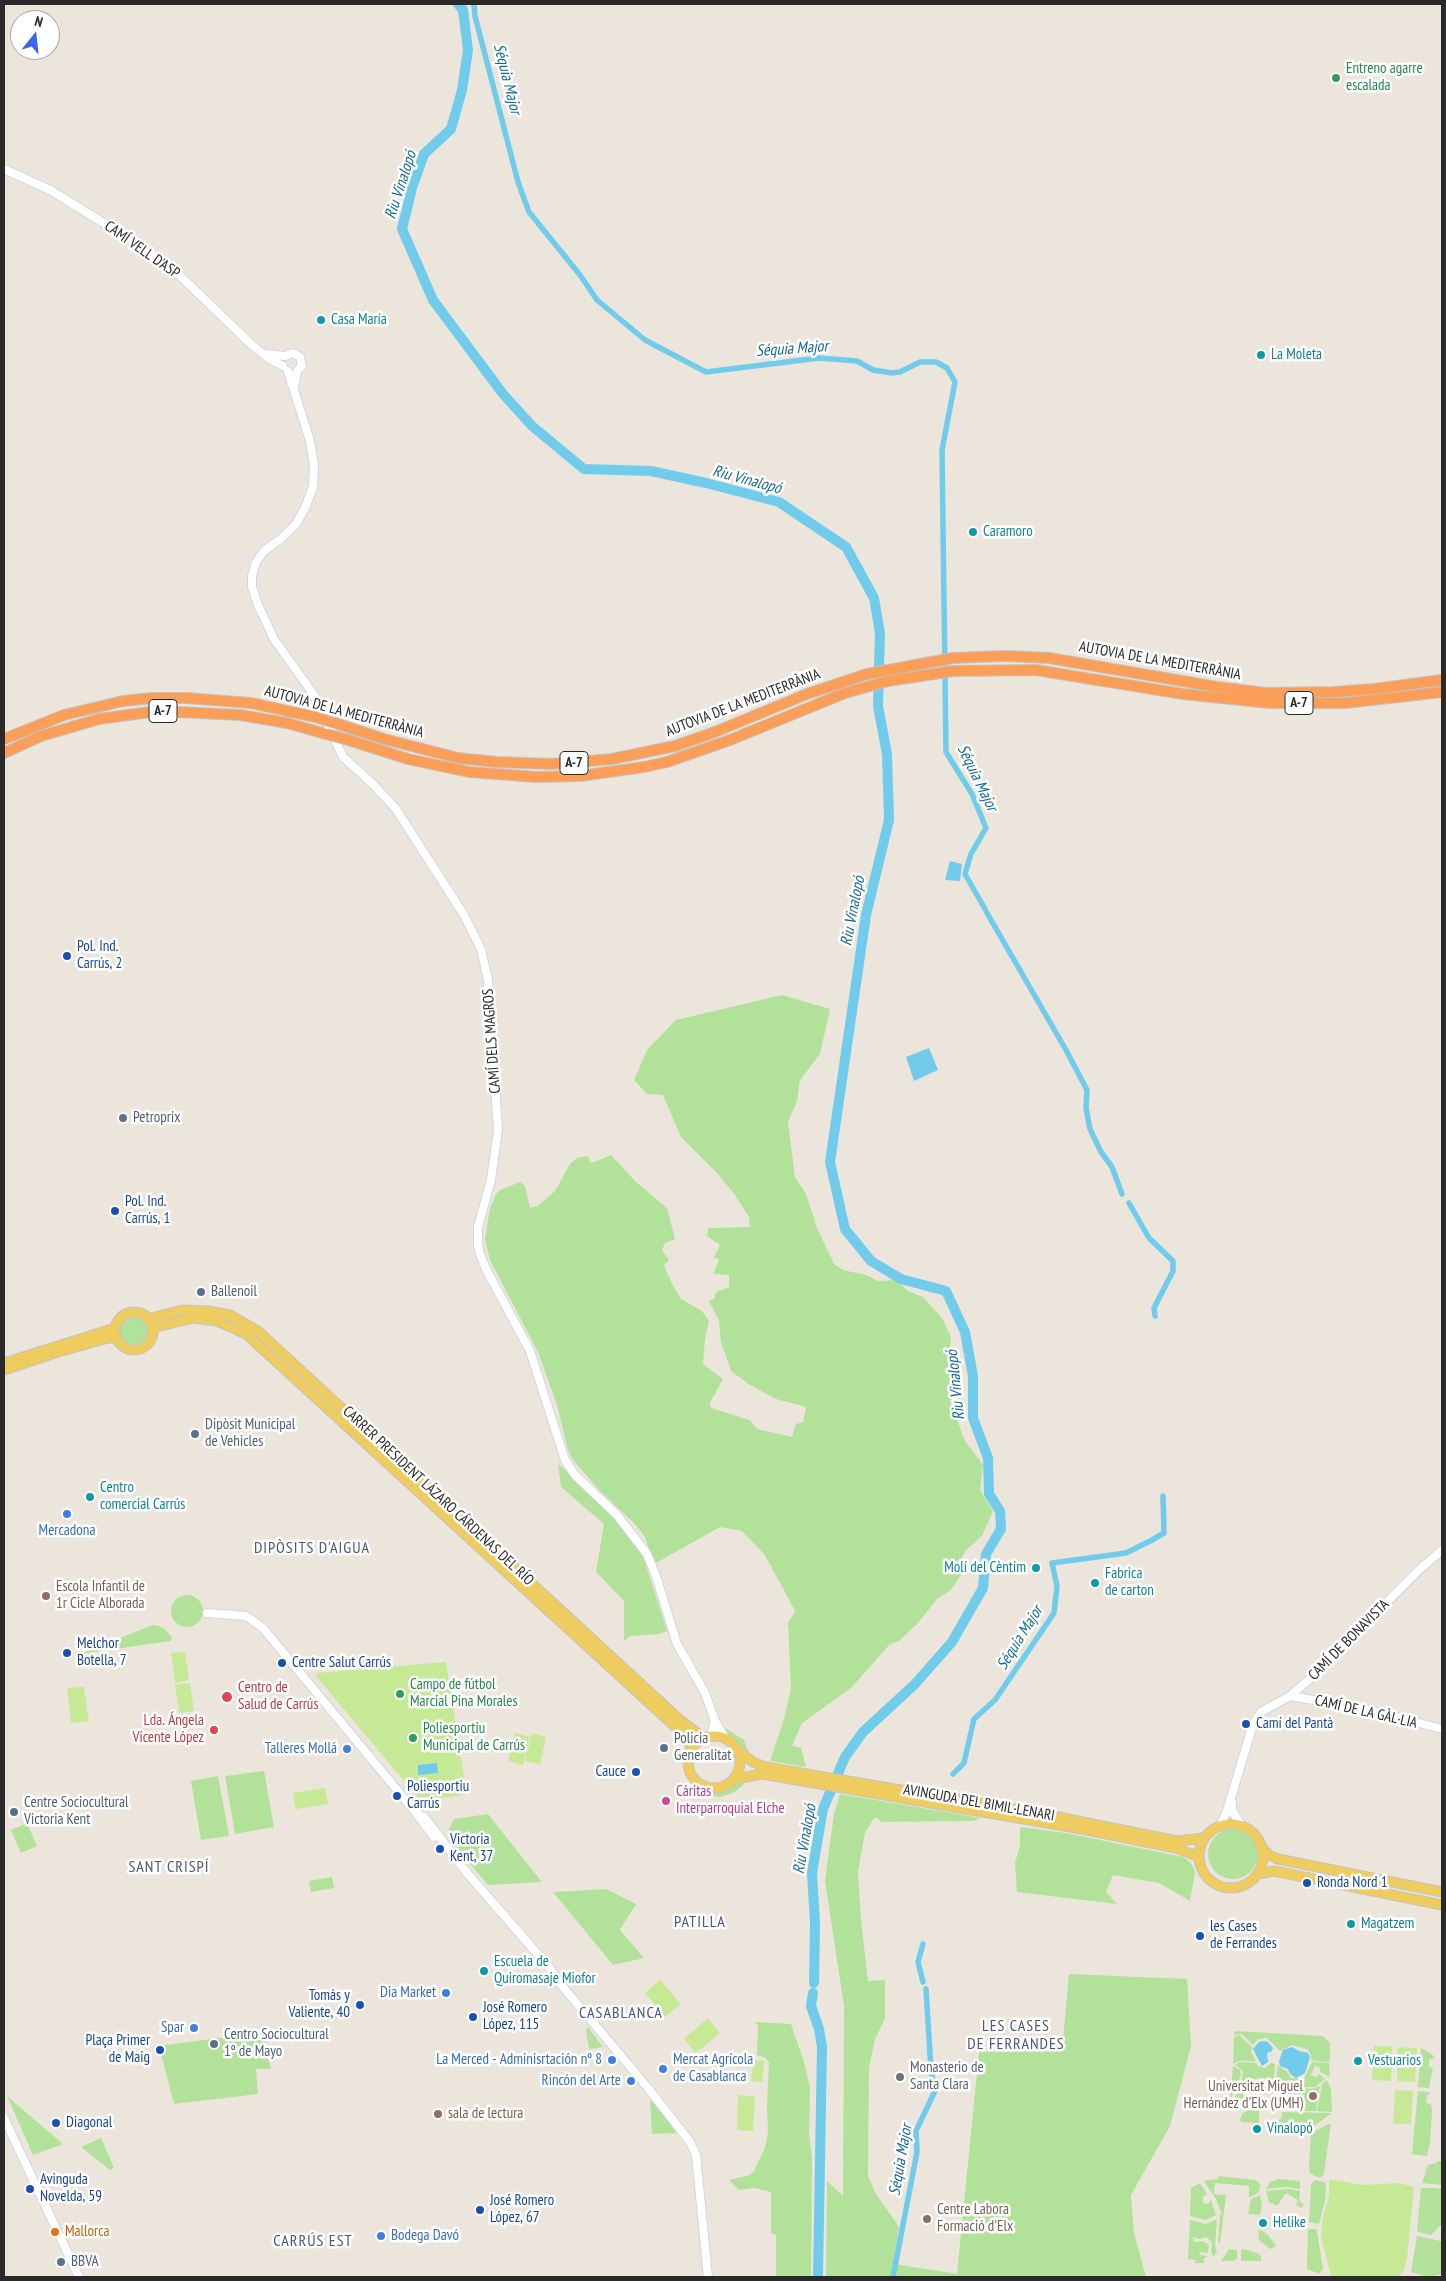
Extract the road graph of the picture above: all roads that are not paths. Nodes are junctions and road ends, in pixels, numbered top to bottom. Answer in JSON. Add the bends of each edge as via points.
{"nodes":[{"id":1,"x":4,"y":169,"type":"edge"},
{"id":2,"x":263,"y":354,"type":"junction"},
{"id":3,"x":285,"y":356,"type":"junction"},
{"id":4,"x":285,"y":368,"type":"junction"},
{"id":5,"x":297,"y":371,"type":"junction"},
{"id":6,"x":294,"y":391,"type":"junction"},
{"id":7,"x":1442,"y":680,"type":"edge"},
{"id":8,"x":1442,"y":692,"type":"edge"},
{"id":9,"x":4,"y":739,"type":"edge"},
{"id":10,"x":4,"y":753,"type":"edge"},
{"id":11,"x":150,"y":1324,"type":"junction"},
{"id":12,"x":116,"y":1333,"type":"junction"},
{"id":13,"x":4,"y":1363,"type":"edge"},
{"id":14,"x":4,"y":1370,"type":"edge"},
{"id":15,"x":1442,"y":1550,"type":"edge"},
{"id":16,"x":207,"y":1613,"type":"dead end"},
{"id":17,"x":1290,"y":1696,"type":"junction"},
{"id":18,"x":715,"y":1721,"type":"junction"},
{"id":19,"x":1442,"y":1729,"type":"edge"},
{"id":20,"x":707,"y":1737,"type":"junction"},
{"id":21,"x":724,"y":1738,"type":"junction"},
{"id":22,"x":691,"y":1749,"type":"junction"},
{"id":23,"x":738,"y":1751,"type":"junction"},
{"id":24,"x":734,"y":1779,"type":"junction"},
{"id":25,"x":904,"y":1794,"type":"junction"},
{"id":26,"x":1231,"y":1798,"type":"junction"},
{"id":27,"x":1220,"y":1826,"type":"junction"},
{"id":28,"x":1242,"y":1826,"type":"junction"},
{"id":29,"x":1204,"y":1838,"type":"junction"},
{"id":30,"x":1263,"y":1849,"type":"junction"},
{"id":31,"x":1199,"y":1857,"type":"junction"},
{"id":32,"x":1258,"y":1874,"type":"junction"},
{"id":33,"x":1442,"y":1892,"type":"edge"},
{"id":34,"x":1442,"y":1905,"type":"edge"},
{"id":35,"x":4,"y":2118,"type":"edge"},
{"id":36,"x":79,"y":2277,"type":"edge"},
{"id":37,"x":710,"y":2277,"type":"edge"}],
"edges":[{"from":1,"to":2,"type":"street","name":"CAMÍ VELL D'ASP","via":[[52,191],[148,250],[174,270]]},
{"from":2,"to":3,"type":"street"},
{"from":2,"to":4,"type":"street","name":"CAMÍ VELL D'ASP"},
{"from":3,"to":4,"type":"street"},
{"from":3,"to":5,"type":"street","via":[[293,353],[300,357],[302,366]]},
{"from":4,"to":5,"type":"street"},
{"from":4,"to":6,"type":"street","name":"CAMÍ DELS MAGROS"},
{"from":5,"to":6,"type":"street","name":"CAMÍ DELS MAGROS"},
{"from":6,"to":18,"type":"street","name":"CAMÍ DELS MAGROS","via":[[312,452],[313,488],[296,524],[256,562],[252,587],[274,639],[314,695],[343,757],[396,809],[445,884],[481,948],[488,980],[498,1130],[495,1162],[478,1227],[480,1254],[530,1351],[566,1460],[575,1474],[617,1515],[647,1554],[676,1644],[705,1693]]},
{"from":7,"to":9,"type":"highway","name":"AUTOVIA DE LA MEDITERRÀNIA","number":"A-7","bridge":true,"via":[[1374,690],[1305,694],[1243,691],[1035,656],[953,658],[867,674],[676,746],[578,763],[520,764],[472,760],[419,749],[315,717],[251,702],[186,698],[124,701],[64,715]]},
{"from":8,"to":10,"type":"highway","name":"AUTOVIA DE LA MEDITERRÀNIA","number":"A-7","bridge":true,"via":[[1346,703],[1286,703],[1224,700],[1036,670],[953,671],[888,681],[845,694],[676,759],[580,776],[537,777],[463,771],[408,759],[287,723],[240,714],[157,711],[98,719],[41,736]]},
{"from":11,"to":12,"type":"main road","via":[[137,1312],[129,1313],[119,1319]]},
{"from":11,"to":12,"type":"main road","via":[[148,1343],[138,1349],[126,1348]]},
{"from":11,"to":20,"type":"main road","name":"CARRER PRESIDENT LÁZARO CÁRDENAS DEL RÍO","via":[[182,1310],[208,1310],[230,1315],[258,1330],[680,1720]]},
{"from":11,"to":22,"type":"main road","name":"CARRER PRESIDENT LÁZARO CÁRDENAS DEL RÍO","via":[[206,1319],[226,1324],[256,1342],[682,1734]]},
{"from":12,"to":13,"type":"main road"},
{"from":12,"to":14,"type":"main road"},
{"from":15,"to":17,"type":"street","name":"CAMÍ DE BONAVISTA"},
{"from":16,"to":37,"type":"street","via":[[236,1613],[263,1628],[496,1908],[502,1911],[697,2149]]},
{"from":17,"to":19,"type":"street","name":"CAMÍ DE LA GÀL·LIA","via":[[1366,1709]]},
{"from":17,"to":26,"type":"street","name":"CAMÍ DE BONAVISTA","via":[[1261,1712],[1254,1724]]},
{"from":18,"to":20,"type":"street"},
{"from":18,"to":21,"type":"street","name":"CAMÍ DELS MAGROS"},
{"from":20,"to":21,"type":"main road"},
{"from":20,"to":22,"type":"main road"},
{"from":21,"to":23,"type":"main road"},
{"from":22,"to":24,"type":"main road","via":[[689,1768],[701,1785],[719,1788]]},
{"from":23,"to":24,"type":"main road","via":[[741,1764]]},
{"from":23,"to":25,"type":"main road","name":"AVINGUDA DEL BIMIL·LENARI","via":[[765,1767]]},
{"from":24,"to":25,"type":"main road","name":"AVINGUDA DEL BIMIL·LENARI","via":[[762,1774]]},
{"from":25,"to":29,"type":"main road","name":"AVINGUDA DEL BIMIL·LENARI","via":[[1080,1821],[1177,1841]]},
{"from":25,"to":31,"type":"main road","name":"AVINGUDA DEL BIMIL·LENARI","via":[[1176,1848]]},
{"from":26,"to":27,"type":"street"},
{"from":26,"to":28,"type":"street","via":[[1232,1811]]},
{"from":27,"to":28,"type":"main road"},
{"from":27,"to":29,"type":"main road"},
{"from":28,"to":30,"type":"main road","via":[[1255,1834]]},
{"from":29,"to":31,"type":"main road"},
{"from":30,"to":32,"type":"main road"},
{"from":30,"to":33,"type":"main road","via":[[1278,1858]]},
{"from":31,"to":32,"type":"main road","via":[[1204,1874],[1220,1886],[1243,1886]]},
{"from":32,"to":34,"type":"main road","via":[[1274,1871]]},
{"from":35,"to":36,"type":"street"}]}
